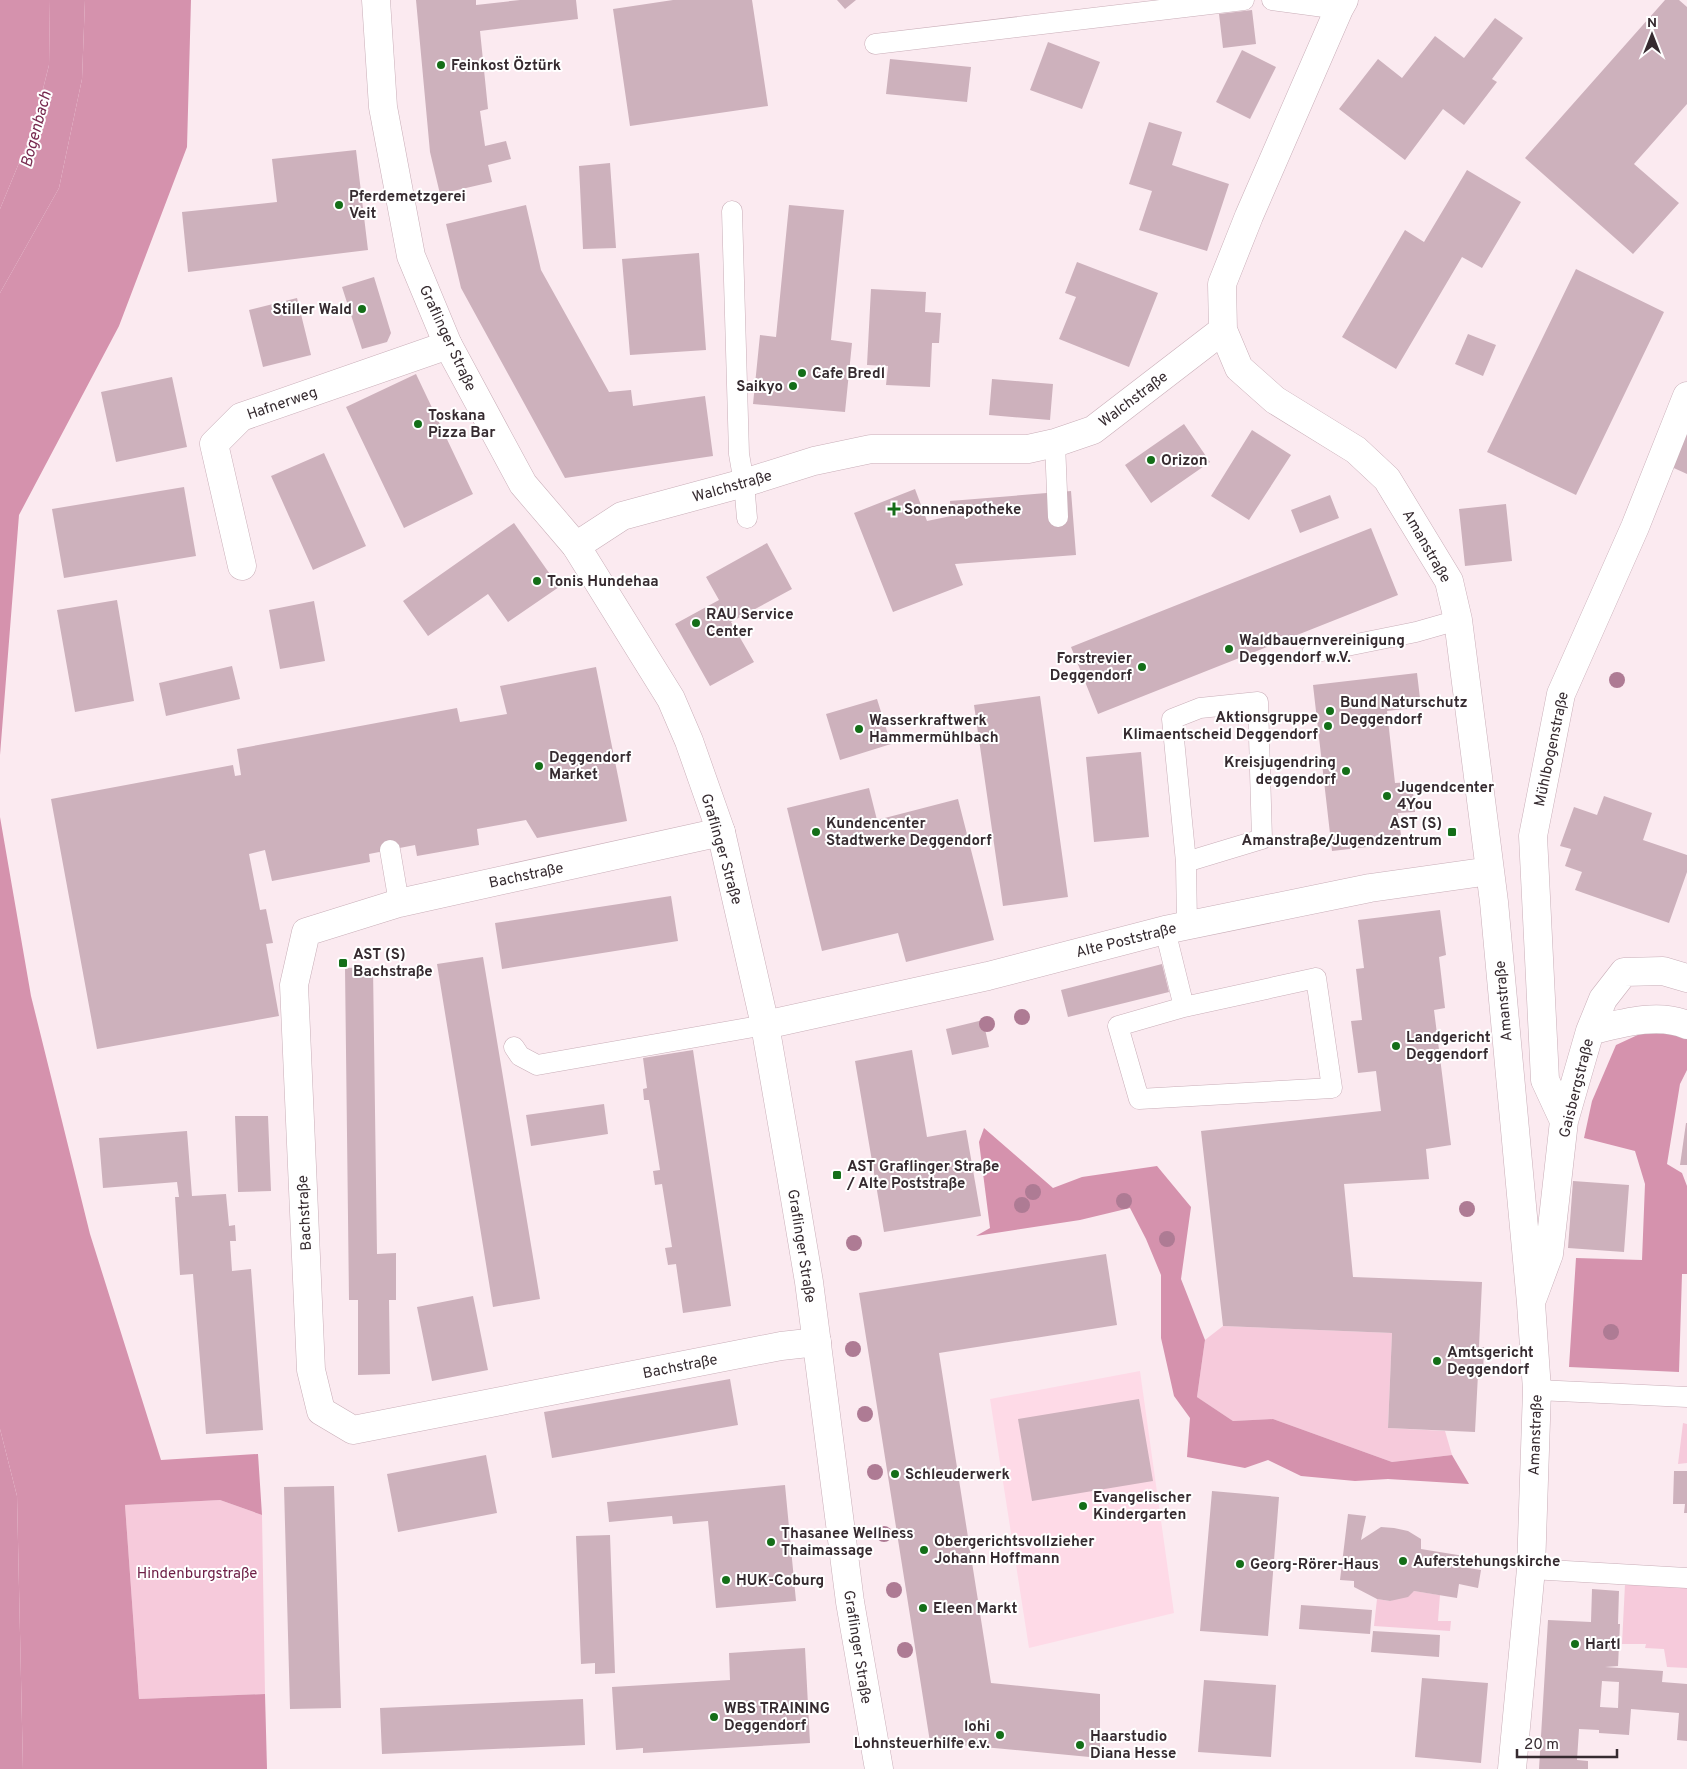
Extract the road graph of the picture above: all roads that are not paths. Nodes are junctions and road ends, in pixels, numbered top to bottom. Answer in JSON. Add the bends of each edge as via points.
{"nodes":[{"id":1,"x":376,"y":0,"type":"edge"},
{"id":2,"x":1244,"y":0,"type":"edge"},
{"id":3,"x":1272,"y":0,"type":"edge"},
{"id":4,"x":1338,"y":3,"type":"edge"},
{"id":5,"x":875,"y":44,"type":"dead end"},
{"id":6,"x":732,"y":211,"type":"dead end"},
{"id":7,"x":1224,"y":330,"type":"junction"},
{"id":8,"x":448,"y":345,"type":"junction"},
{"id":9,"x":1687,"y":396,"type":"edge"},
{"id":10,"x":1055,"y":443,"type":"junction"},
{"id":11,"x":744,"y":483,"type":"junction"},
{"id":12,"x":1058,"y":517,"type":"dead end"},
{"id":13,"x":747,"y":518,"type":"dead end"},
{"id":14,"x":576,"y":546,"type":"junction"},
{"id":15,"x":242,"y":566,"type":"dead end"},
{"id":16,"x":1458,"y":620,"type":"junction"},
{"id":17,"x":1312,"y":654,"type":"dead end"},
{"id":18,"x":721,"y":832,"type":"junction"},
{"id":19,"x":390,"y":850,"type":"dead end"},
{"id":20,"x":1186,"y":862,"type":"junction"},
{"id":21,"x":1490,"y":871,"type":"junction"},
{"id":22,"x":399,"y":903,"type":"junction"},
{"id":23,"x":1176,"y":927,"type":"junction"},
{"id":24,"x":1687,"y":978,"type":"edge"},
{"id":25,"x":1184,"y":1007,"type":"junction"},
{"id":26,"x":765,"y":1025,"type":"junction"},
{"id":27,"x":1687,"y":1025,"type":"edge"},
{"id":28,"x":1590,"y":1031,"type":"junction"},
{"id":29,"x":514,"y":1047,"type":"dead end"},
{"id":30,"x":1564,"y":1121,"type":"junction"},
{"id":31,"x":1531,"y":1303,"type":"junction"},
{"id":32,"x":817,"y":1342,"type":"junction"},
{"id":33,"x":1537,"y":1390,"type":"junction"},
{"id":34,"x":1687,"y":1397,"type":"edge"},
{"id":35,"x":1531,"y":1569,"type":"junction"},
{"id":36,"x":1687,"y":1578,"type":"edge"},
{"id":37,"x":879,"y":1769,"type":"edge"},
{"id":38,"x":1512,"y":1769,"type":"edge"}],
"edges":[{"from":1,"to":8,"type":"street","name":"Graflinger Straße","via":[[383,107],[411,256]]},
{"from":2,"to":5,"type":"lane"},
{"from":3,"to":4,"type":"lane"},
{"from":4,"to":7,"type":"street","via":[[1222,284]]},
{"from":6,"to":11,"type":"lane","via":[[739,454]]},
{"from":7,"to":10,"type":"street","name":"Walchstraße","via":[[1093,430]]},
{"from":7,"to":16,"type":"street","name":"Amanstraße","via":[[1239,368],[1275,400],[1356,450],[1387,479],[1449,581]]},
{"from":8,"to":14,"type":"street","name":"Graflinger Straße","via":[[523,484]]},
{"from":8,"to":15,"type":"street","name":"Hafnerweg","via":[[241,417],[214,444]]},
{"from":9,"to":30,"type":"street","name":"Mühlbogenstraße","via":[[1635,526],[1561,694],[1533,836],[1544,1080]]},
{"from":10,"to":11,"type":"street","name":"Walchstraße","via":[[1028,449],[871,449],[814,461]]},
{"from":10,"to":12,"type":"lane"},
{"from":11,"to":13,"type":"lane"},
{"from":11,"to":14,"type":"street","name":"Walchstraße","via":[[622,516]]},
{"from":14,"to":18,"type":"street","name":"Graflinger Straße","via":[[671,699]]},
{"from":16,"to":17,"type":"lane"},
{"from":16,"to":21,"type":"street","name":"Amanstraße"},
{"from":18,"to":22,"type":"street","name":"Bachstraße"},
{"from":18,"to":26,"type":"street","name":"Graflinger Straße"},
{"from":19,"to":22,"type":"lane"},
{"from":20,"to":20,"type":"lane","via":[[1172,720],[1200,708],[1258,702],[1262,839]]},
{"from":20,"to":23,"type":"lane"},
{"from":21,"to":23,"type":"street","name":"Alte Poststraße","via":[[1370,888]]},
{"from":21,"to":31,"type":"street","name":"Amanstraße"},
{"from":22,"to":32,"type":"street","name":"Bachstraße","via":[[306,932],[294,985],[311,1370],[321,1411],[353,1430],[781,1346]]},
{"from":23,"to":25,"type":"lane"},
{"from":23,"to":26,"type":"street","name":"Alte Poststraße","via":[[988,976]]},
{"from":24,"to":28,"type":"street","name":"Gaisbergstraße","via":[[1663,971],[1624,972],[1603,999]]},
{"from":25,"to":25,"type":"lane","via":[[1118,1026],[1139,1098],[1332,1088],[1316,978]]},
{"from":26,"to":29,"type":"lane","via":[[537,1065],[520,1056]]},
{"from":26,"to":32,"type":"street","name":"Graflinger Straße"},
{"from":27,"to":28,"type":"street","via":[[1676,1020],[1633,1021]]},
{"from":28,"to":30,"type":"street","name":"Gaisbergstraße"},
{"from":30,"to":31,"type":"street","name":"Gaisbergstraße","via":[[1549,1254]]},
{"from":31,"to":33,"type":"street","name":"Amanstraße"},
{"from":32,"to":37,"type":"street","name":"Graflinger Straße","via":[[850,1602]]},
{"from":33,"to":34,"type":"lane"},
{"from":33,"to":35,"type":"street","name":"Amanstraße"},
{"from":35,"to":36,"type":"lane"},
{"from":35,"to":38,"type":"street","name":"Amanstraße"}]}
